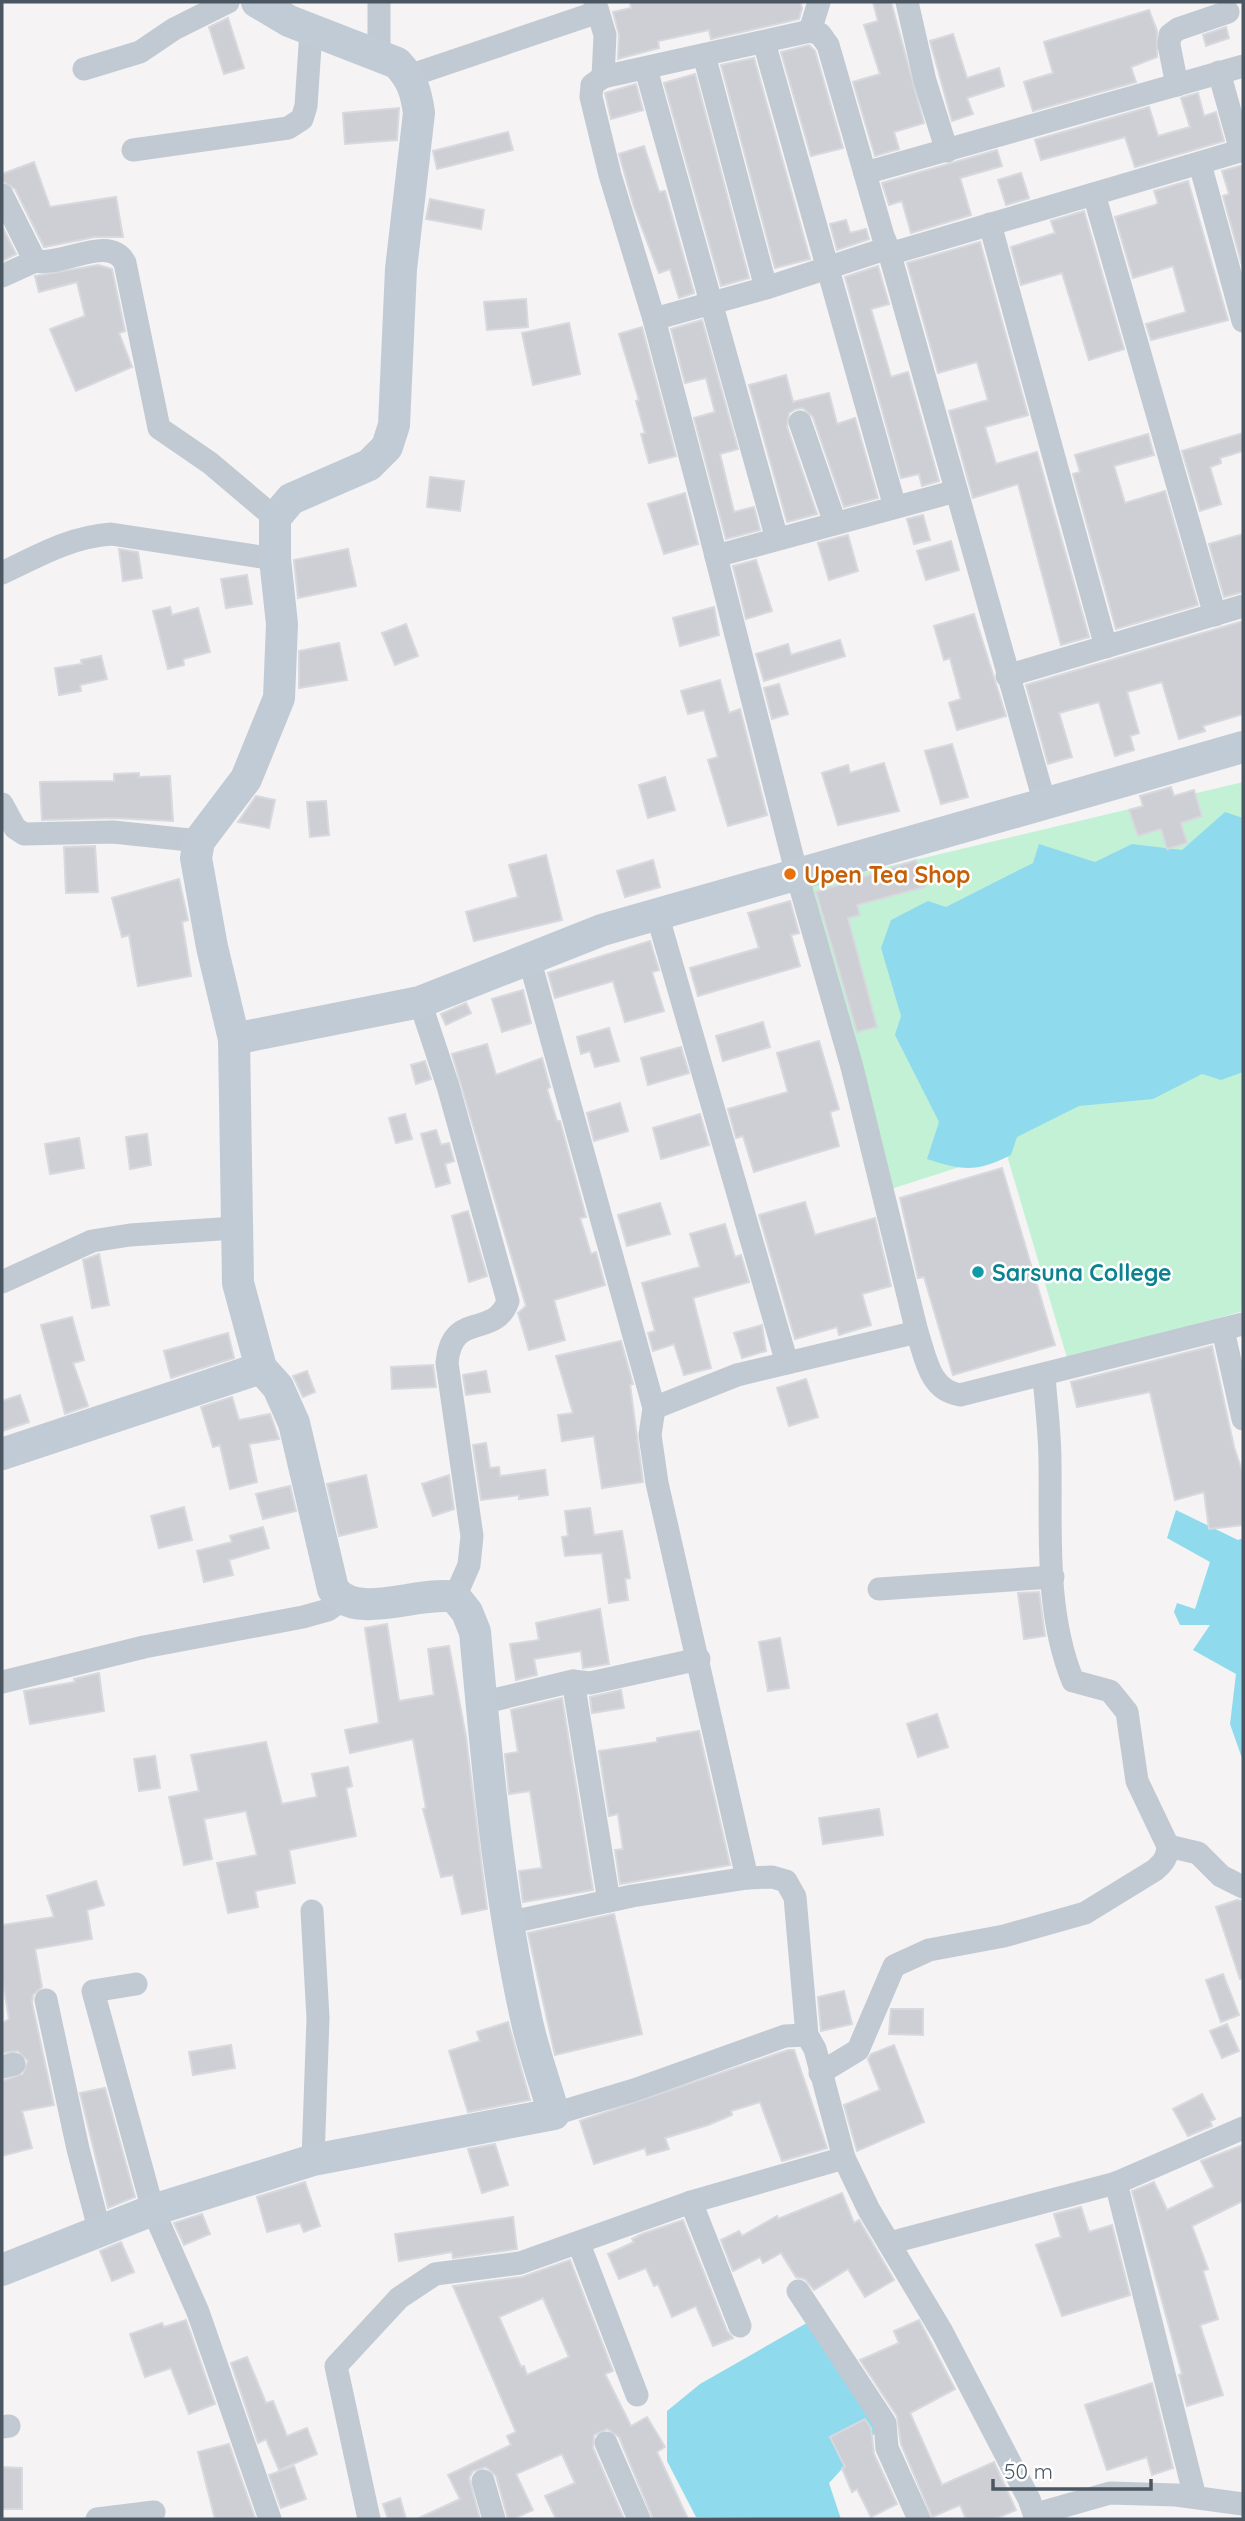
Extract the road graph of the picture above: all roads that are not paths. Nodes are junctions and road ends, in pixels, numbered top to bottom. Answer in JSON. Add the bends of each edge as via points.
{"nodes":[{"id":1,"x":228,"y":2,"type":"edge"},
{"id":2,"x":257,"y":2,"type":"edge"},
{"id":3,"x":379,"y":2,"type":"edge"},
{"id":4,"x":818,"y":2,"type":"edge"},
{"id":5,"x":907,"y":2,"type":"edge"},
{"id":6,"x":596,"y":7,"type":"edge"},
{"id":7,"x":1228,"y":12,"type":"dead end"},
{"id":8,"x":311,"y":31,"type":"junction"},
{"id":9,"x":810,"y":31,"type":"junction"},
{"id":10,"x":764,"y":42,"type":"junction"},
{"id":11,"x":379,"y":55,"type":"junction"},
{"id":12,"x":704,"y":55,"type":"junction"},
{"id":13,"x":1243,"y":66,"type":"edge"},
{"id":14,"x":84,"y":69,"type":"dead end"},
{"id":15,"x":646,"y":69,"type":"junction"},
{"id":16,"x":1219,"y":72,"type":"junction"},
{"id":17,"x":409,"y":76,"type":"junction"},
{"id":18,"x":603,"y":77,"type":"junction"},
{"id":19,"x":1177,"y":85,"type":"junction"},
{"id":20,"x":133,"y":150,"type":"dead end"},
{"id":21,"x":947,"y":151,"type":"junction"},
{"id":22,"x":1242,"y":151,"type":"edge"},
{"id":23,"x":1200,"y":164,"type":"junction"},
{"id":24,"x":865,"y":173,"type":"junction"},
{"id":25,"x":1094,"y":194,"type":"junction"},
{"id":26,"x":2,"y":195,"type":"edge"},
{"id":27,"x":990,"y":224,"type":"junction"},
{"id":28,"x":888,"y":248,"type":"junction"},
{"id":29,"x":35,"y":261,"type":"junction"},
{"id":30,"x":826,"y":269,"type":"junction"},
{"id":31,"x":2,"y":276,"type":"edge"},
{"id":32,"x":766,"y":288,"type":"junction"},
{"id":33,"x":711,"y":303,"type":"junction"},
{"id":34,"x":654,"y":319,"type":"junction"},
{"id":35,"x":1243,"y":321,"type":"edge"},
{"id":36,"x":800,"y":422,"type":"dead end"},
{"id":37,"x":957,"y":491,"type":"junction"},
{"id":38,"x":895,"y":507,"type":"junction"},
{"id":39,"x":275,"y":518,"type":"junction"},
{"id":40,"x":835,"y":523,"type":"junction"},
{"id":41,"x":777,"y":539,"type":"junction"},
{"id":42,"x":716,"y":556,"type":"junction"},
{"id":43,"x":275,"y":559,"type":"junction"},
{"id":44,"x":2,"y":573,"type":"edge"},
{"id":45,"x":1243,"y":606,"type":"edge"},
{"id":46,"x":1215,"y":615,"type":"junction"},
{"id":47,"x":1106,"y":647,"type":"junction"},
{"id":48,"x":1007,"y":676,"type":"junction"},
{"id":49,"x":1243,"y":747,"type":"edge"},
{"id":50,"x":2,"y":804,"type":"edge"},
{"id":51,"x":1045,"y":804,"type":"junction"},
{"id":52,"x":199,"y":841,"type":"junction"},
{"id":53,"x":797,"y":875,"type":"junction"},
{"id":54,"x":657,"y":914,"type":"junction"},
{"id":55,"x":529,"y":958,"type":"junction"},
{"id":56,"x":420,"y":1002,"type":"junction"},
{"id":57,"x":234,"y":1039,"type":"junction"},
{"id":58,"x":235,"y":1228,"type":"junction"},
{"id":59,"x":2,"y":1282,"type":"edge"},
{"id":60,"x":1233,"y":1327,"type":"edge"},
{"id":61,"x":917,"y":1332,"type":"junction"},
{"id":62,"x":787,"y":1363,"type":"junction"},
{"id":63,"x":261,"y":1368,"type":"junction"},
{"id":64,"x":1044,"y":1376,"type":"junction"},
{"id":65,"x":653,"y":1408,"type":"junction"},
{"id":66,"x":1243,"y":1419,"type":"edge"},
{"id":67,"x":2,"y":1454,"type":"edge"},
{"id":68,"x":1052,"y":1577,"type":"junction"},
{"id":69,"x":879,"y":1589,"type":"dead end"},
{"id":70,"x":455,"y":1597,"type":"junction"},
{"id":71,"x":342,"y":1600,"type":"junction"},
{"id":72,"x":699,"y":1658,"type":"junction"},
{"id":73,"x":573,"y":1681,"type":"junction"},
{"id":74,"x":2,"y":1682,"type":"edge"},
{"id":75,"x":481,"y":1703,"type":"junction"},
{"id":76,"x":1168,"y":1846,"type":"junction"},
{"id":77,"x":747,"y":1878,"type":"junction"},
{"id":78,"x":1243,"y":1887,"type":"edge"},
{"id":79,"x":609,"y":1901,"type":"junction"},
{"id":80,"x":312,"y":1911,"type":"dead end"},
{"id":81,"x":507,"y":1923,"type":"junction"},
{"id":82,"x":136,"y":1984,"type":"dead end"},
{"id":83,"x":46,"y":2000,"type":"dead end"},
{"id":84,"x":807,"y":2035,"type":"junction"},
{"id":85,"x":820,"y":2073,"type":"junction"},
{"id":86,"x":554,"y":2113,"type":"junction"},
{"id":87,"x":1243,"y":2128,"type":"edge"},
{"id":88,"x":844,"y":2158,"type":"junction"},
{"id":89,"x":313,"y":2160,"type":"junction"},
{"id":90,"x":1116,"y":2183,"type":"junction"},
{"id":91,"x":691,"y":2202,"type":"junction"},
{"id":92,"x":153,"y":2210,"type":"junction"},
{"id":93,"x":100,"y":2232,"type":"junction"},
{"id":94,"x":579,"y":2244,"type":"junction"},
{"id":95,"x":889,"y":2244,"type":"junction"},
{"id":96,"x":2,"y":2270,"type":"edge"},
{"id":97,"x":798,"y":2291,"type":"dead end"},
{"id":98,"x":740,"y":2326,"type":"dead end"},
{"id":99,"x":637,"y":2395,"type":"dead end"},
{"id":100,"x":606,"y":2443,"type":"dead end"},
{"id":101,"x":483,"y":2481,"type":"dead end"},
{"id":102,"x":1195,"y":2497,"type":"junction"},
{"id":103,"x":1243,"y":2504,"type":"edge"},
{"id":104,"x":153,"y":2512,"type":"dead end"},
{"id":105,"x":1036,"y":2517,"type":"edge"},
{"id":106,"x":97,"y":2519,"type":"edge"},
{"id":107,"x":270,"y":2519,"type":"edge"},
{"id":108,"x":369,"y":2519,"type":"edge"},
{"id":109,"x":494,"y":2519,"type":"edge"},
{"id":110,"x":639,"y":2519,"type":"edge"},
{"id":111,"x":919,"y":2519,"type":"edge"}],
"edges":[{"from":1,"to":14,"type":"street","via":[[140,52]]},
{"from":2,"to":8,"type":"street"},
{"from":3,"to":11,"type":"street"},
{"from":4,"to":9,"type":"street"},
{"from":5,"to":21,"type":"street"},
{"from":6,"to":17,"type":"street"},
{"from":6,"to":18,"type":"street","via":[[605,35]]},
{"from":7,"to":19,"type":"street","via":[[1170,35]]},
{"from":8,"to":11,"type":"street"},
{"from":8,"to":20,"type":"street","via":[[302,119],[288,128]]},
{"from":9,"to":10,"type":"street"},
{"from":9,"to":24,"type":"street","via":[[820,34],[828,45]]},
{"from":10,"to":12,"type":"street"},
{"from":10,"to":30,"type":"street"},
{"from":11,"to":17,"type":"street","via":[[397,63]]},
{"from":12,"to":15,"type":"street"},
{"from":12,"to":32,"type":"street"},
{"from":13,"to":16,"type":"street"},
{"from":15,"to":18,"type":"street"},
{"from":15,"to":33,"type":"street"},
{"from":16,"to":19,"type":"street"},
{"from":16,"to":22,"type":"street"},
{"from":17,"to":39,"type":"street","via":[[419,113],[401,269],[394,425],[387,447],[369,465],[291,499]]},
{"from":18,"to":34,"type":"street","via":[[592,85],[591,97]]},
{"from":19,"to":21,"type":"street"},
{"from":21,"to":24,"type":"street"},
{"from":22,"to":23,"type":"street"},
{"from":23,"to":25,"type":"street"},
{"from":23,"to":35,"type":"street"},
{"from":24,"to":28,"type":"street"},
{"from":25,"to":27,"type":"street"},
{"from":25,"to":46,"type":"street"},
{"from":26,"to":29,"type":"street"},
{"from":27,"to":28,"type":"street","via":[[896,252]]},
{"from":27,"to":47,"type":"street"},
{"from":28,"to":30,"type":"street"},
{"from":28,"to":37,"type":"street"},
{"from":29,"to":31,"type":"street"},
{"from":29,"to":39,"type":"street","via":[[46,263],[110,248],[120,253],[159,428]]},
{"from":30,"to":32,"type":"street"},
{"from":30,"to":38,"type":"street"},
{"from":32,"to":33,"type":"street"},
{"from":33,"to":34,"type":"street"},
{"from":33,"to":41,"type":"street"},
{"from":34,"to":42,"type":"street"},
{"from":36,"to":40,"type":"street"},
{"from":37,"to":38,"type":"street"},
{"from":37,"to":48,"type":"street"},
{"from":38,"to":40,"type":"street"},
{"from":39,"to":43,"type":"street"},
{"from":40,"to":41,"type":"street"},
{"from":41,"to":42,"type":"street"},
{"from":42,"to":53,"type":"street"},
{"from":43,"to":44,"type":"street","via":[[111,534],[66,542]]},
{"from":43,"to":52,"type":"street","via":[[282,624],[279,698],[246,779]]},
{"from":45,"to":46,"type":"street"},
{"from":46,"to":47,"type":"street"},
{"from":47,"to":48,"type":"street"},
{"from":48,"to":51,"type":"street"},
{"from":49,"to":51,"type":"street"},
{"from":50,"to":52,"type":"street","via":[[15,828],[24,834],[113,832]]},
{"from":51,"to":53,"type":"street"},
{"from":52,"to":57,"type":"street","via":[[197,875]]},
{"from":53,"to":54,"type":"street"},
{"from":53,"to":61,"type":"street","via":[[852,1067]]},
{"from":54,"to":55,"type":"street"},
{"from":54,"to":62,"type":"street"},
{"from":55,"to":56,"type":"street"},
{"from":55,"to":65,"type":"street"},
{"from":56,"to":57,"type":"street"},
{"from":56,"to":70,"type":"street","via":[[508,1301],[498,1318],[459,1332],[449,1344],[447,1363],[472,1536],[469,1565]]},
{"from":57,"to":58,"type":"street"},
{"from":58,"to":59,"type":"street","via":[[92,1241]]},
{"from":58,"to":63,"type":"street","via":[[238,1283]]},
{"from":60,"to":64,"type":"street"},
{"from":60,"to":66,"type":"street"},
{"from":61,"to":62,"type":"street"},
{"from":61,"to":64,"type":"street","via":[[935,1383],[946,1393],[960,1395]]},
{"from":62,"to":65,"type":"street","via":[[737,1375]]},
{"from":63,"to":67,"type":"street"},
{"from":63,"to":71,"type":"street","via":[[278,1387],[294,1423],[332,1589]]},
{"from":64,"to":68,"type":"street"},
{"from":65,"to":72,"type":"street","via":[[650,1435],[657,1483]]},
{"from":68,"to":69,"type":"street"},
{"from":68,"to":76,"type":"street","via":[[1063,1655],[1073,1681],[1110,1691],[1127,1712],[1137,1781]]},
{"from":70,"to":71,"type":"street","via":[[439,1594],[355,1606]]},
{"from":70,"to":75,"type":"street","via":[[475,1632]]},
{"from":71,"to":74,"type":"street","via":[[328,1610],[303,1617],[144,1647]]},
{"from":72,"to":73,"type":"street","via":[[590,1683]]},
{"from":72,"to":77,"type":"street"},
{"from":73,"to":75,"type":"street"},
{"from":73,"to":79,"type":"street"},
{"from":75,"to":81,"type":"street"},
{"from":76,"to":78,"type":"street","via":[[1198,1853],[1221,1876]]},
{"from":76,"to":85,"type":"street","via":[[1164,1862],[1155,1870],[1085,1913],[1004,1936],[929,1950],[894,1966],[858,2050]]},
{"from":77,"to":79,"type":"street"},
{"from":77,"to":84,"type":"street","via":[[786,1881],[795,1897]]},
{"from":79,"to":81,"type":"street"},
{"from":80,"to":89,"type":"street","via":[[318,2018]]},
{"from":81,"to":86,"type":"street","via":[[527,2025]]},
{"from":82,"to":92,"type":"street","via":[[93,1992]]},
{"from":83,"to":93,"type":"street"},
{"from":84,"to":85,"type":"street"},
{"from":84,"to":86,"type":"street","via":[[785,2036]]},
{"from":85,"to":88,"type":"street"},
{"from":86,"to":89,"type":"street"},
{"from":87,"to":90,"type":"street"},
{"from":88,"to":91,"type":"street"},
{"from":88,"to":95,"type":"street"},
{"from":89,"to":92,"type":"street"},
{"from":90,"to":95,"type":"street"},
{"from":90,"to":102,"type":"street"},
{"from":91,"to":94,"type":"street"},
{"from":91,"to":98,"type":"street"},
{"from":92,"to":93,"type":"street"},
{"from":92,"to":107,"type":"street","via":[[198,2312]]},
{"from":93,"to":96,"type":"street"},
{"from":94,"to":99,"type":"street"},
{"from":94,"to":108,"type":"street","via":[[520,2263],[435,2274],[399,2298],[336,2366]]},
{"from":95,"to":105,"type":"street","via":[[942,2332]]},
{"from":97,"to":111,"type":"street","via":[[885,2423],[887,2448]]},
{"from":100,"to":110,"type":"street"},
{"from":101,"to":109,"type":"street"},
{"from":102,"to":103,"type":"street"},
{"from":102,"to":105,"type":"street","via":[[1110,2493]]},
{"from":104,"to":106,"type":"street"}]}
